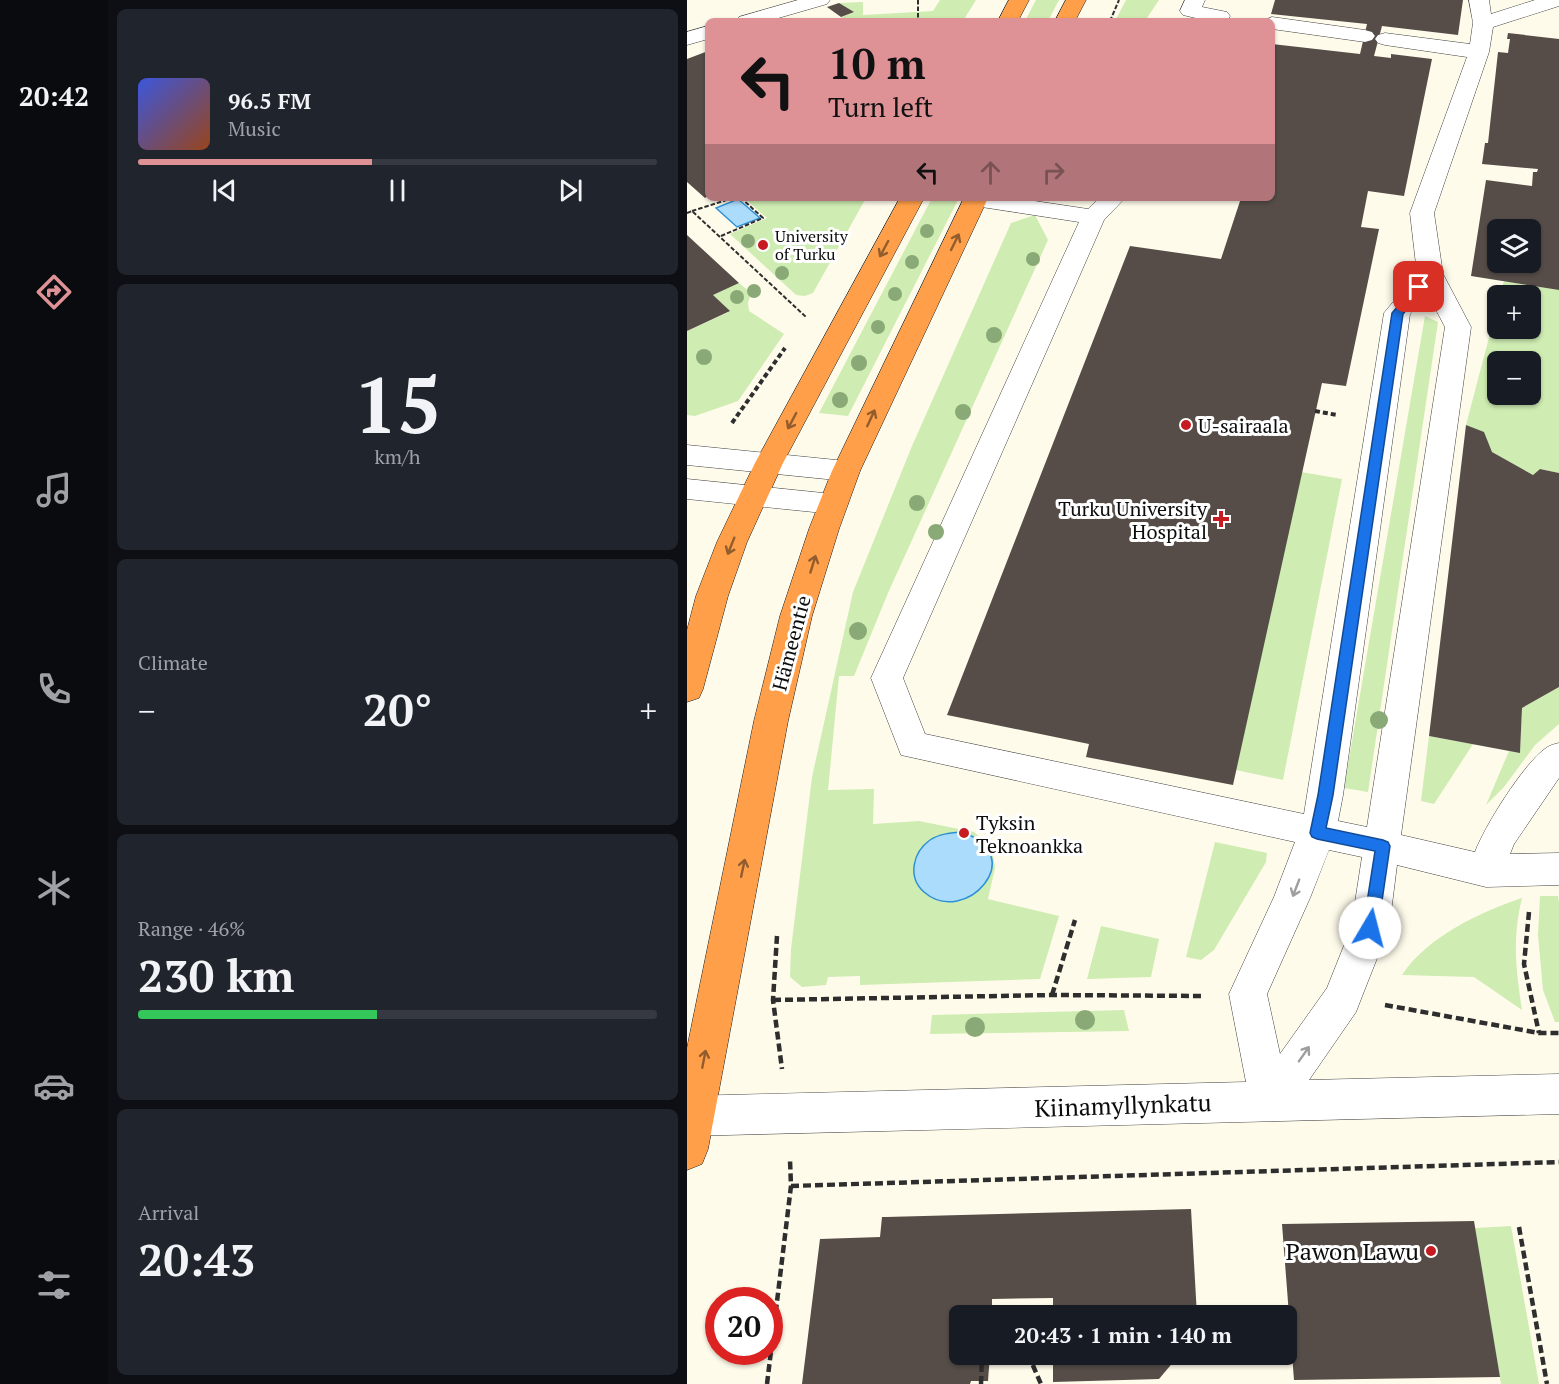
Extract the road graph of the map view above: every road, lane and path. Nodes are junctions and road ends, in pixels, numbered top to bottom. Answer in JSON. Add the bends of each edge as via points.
{"nodes":[{"id":1,"x":820,"y":0,"type":"edge"},
{"id":2,"x":918,"y":0,"type":"edge"},
{"id":3,"x":1019,"y":0,"type":"edge"},
{"id":4,"x":1076,"y":0,"type":"edge"},
{"id":5,"x":1119,"y":0,"type":"edge"},
{"id":6,"x":1195,"y":0,"type":"edge"},
{"id":7,"x":1556,"y":0,"type":"edge"},
{"id":8,"x":1481,"y":12,"type":"edge"},
{"id":9,"x":757,"y":18,"type":"edge"},
{"id":10,"x":918,"y":18,"type":"edge"},
{"id":11,"x":1010,"y":18,"type":"edge"},
{"id":12,"x":1067,"y":18,"type":"edge"},
{"id":13,"x":1111,"y":18,"type":"edge"},
{"id":14,"x":1225,"y":18,"type":"edge"},
{"id":15,"x":1275,"y":23,"type":"edge"},
{"id":16,"x":705,"y":33,"type":"edge"},
{"id":17,"x":1365,"y":36,"type":"dead end"},
{"id":18,"x":687,"y":39,"type":"edge"},
{"id":19,"x":1385,"y":39,"type":"dead end"},
{"id":20,"x":1479,"y":52,"type":"junction"},
{"id":21,"x":724,"y":201,"type":"edge"},
{"id":22,"x":744,"y":201,"type":"edge"},
{"id":23,"x":910,"y":201,"type":"edge"},
{"id":24,"x":975,"y":201,"type":"edge"},
{"id":25,"x":1004,"y":201,"type":"edge"},
{"id":26,"x":1103,"y":208,"type":"edge"},
{"id":27,"x":692,"y":211,"type":"junction"},
{"id":28,"x":687,"y":213,"type":"edge"},
{"id":29,"x":721,"y":236,"type":"junction"},
{"id":30,"x":1430,"y":274,"type":"junction"},
{"id":31,"x":807,"y":317,"type":"dead end"},
{"id":32,"x":1315,"y":411,"type":"dead end"},
{"id":33,"x":1337,"y":415,"type":"dead end"},
{"id":34,"x":687,"y":454,"type":"edge"},
{"id":35,"x":769,"y":463,"type":"junction"},
{"id":36,"x":846,"y":471,"type":"junction"},
{"id":37,"x":687,"y":489,"type":"edge"},
{"id":38,"x":754,"y":497,"type":"junction"},
{"id":39,"x":833,"y":504,"type":"junction"},
{"id":40,"x":687,"y":689,"type":"edge"},
{"id":41,"x":1559,"y":757,"type":"edge"},
{"id":42,"x":1317,"y":833,"type":"junction"},
{"id":43,"x":1383,"y":846,"type":"junction"},
{"id":44,"x":1559,"y":869,"type":"edge"},
{"id":45,"x":1486,"y":871,"type":"junction"},
{"id":46,"x":1530,"y":906,"type":"dead end"},
{"id":47,"x":1075,"y":920,"type":"dead end"},
{"id":48,"x":777,"y":935,"type":"dead end"},
{"id":49,"x":1052,"y":995,"type":"junction"},
{"id":50,"x":1194,"y":997,"type":"dead end"},
{"id":51,"x":1387,"y":1006,"type":"dead end"},
{"id":52,"x":1539,"y":1033,"type":"junction"},
{"id":53,"x":1559,"y":1033,"type":"edge"},
{"id":54,"x":1559,"y":1094,"type":"edge"},
{"id":55,"x":1270,"y":1102,"type":"junction"},
{"id":56,"x":689,"y":1127,"type":"edge"},
{"id":57,"x":1559,"y":1162,"type":"edge"},
{"id":58,"x":1519,"y":1227,"type":"dead end"},
{"id":59,"x":982,"y":1365,"type":"edge"},
{"id":60,"x":1033,"y":1365,"type":"edge"},
{"id":61,"x":767,"y":1384,"type":"edge"},
{"id":62,"x":981,"y":1384,"type":"edge"},
{"id":63,"x":1041,"y":1384,"type":"edge"},
{"id":64,"x":1547,"y":1384,"type":"edge"}],
"edges":[{"from":1,"to":9,"type":"street"},
{"from":2,"to":10,"type":"path"},
{"from":3,"to":11,"type":"highway"},
{"from":4,"to":12,"type":"highway"},
{"from":5,"to":13,"type":"path"},
{"from":6,"to":14,"type":"street","via":[[1189,11]]},
{"from":7,"to":8,"type":"street"},
{"from":8,"to":20,"type":"street"},
{"from":15,"to":17,"type":"street"},
{"from":16,"to":18,"type":"street"},
{"from":19,"to":20,"type":"street"},
{"from":20,"to":30,"type":"street","via":[[1422,213]]},
{"from":21,"to":27,"type":"path"},
{"from":22,"to":29,"type":"path","via":[[763,218]]},
{"from":23,"to":35,"type":"highway","one_way":true},
{"from":36,"to":24,"type":"highway","name":"Hämeentie","one_way":true},
{"from":25,"to":26,"type":"street"},
{"from":26,"to":42,"type":"street","via":[[887,678],[913,745]]},
{"from":27,"to":28,"type":"path"},
{"from":27,"to":29,"type":"path"},
{"from":29,"to":31,"type":"path"},
{"from":30,"to":42,"type":"street","via":[[1397,313],[1326,795]]},
{"from":30,"to":43,"type":"street","via":[[1458,327]]},
{"from":32,"to":33,"type":"path"},
{"from":34,"to":35,"type":"street"},
{"from":35,"to":36,"type":"street"},
{"from":35,"to":38,"type":"highway"},
{"from":36,"to":39,"type":"highway","name":"Hämeentie"},
{"from":37,"to":38,"type":"street"},
{"from":38,"to":39,"type":"street"},
{"from":38,"to":40,"type":"highway","one_way":true,"via":[[712,596]]},
{"from":56,"to":39,"type":"highway","name":"Hämeentie","one_way":true,"via":[[771,722],[796,616]]},
{"from":41,"to":45,"type":"street","via":[[1545,770],[1498,837]]},
{"from":42,"to":43,"type":"street"},
{"from":42,"to":55,"type":"street","one_way":true,"via":[[1293,898],[1248,994]]},
{"from":43,"to":45,"type":"street"},
{"from":55,"to":43,"type":"street","one_way":true,"via":[[1342,999],[1370,928]]},
{"from":44,"to":45,"type":"street"},
{"from":46,"to":52,"type":"path","via":[[1524,964]]},
{"from":47,"to":49,"type":"path"},
{"from":48,"to":49,"type":"path","via":[[773,1000]]},
{"from":49,"to":50,"type":"path"},
{"from":51,"to":52,"type":"path"},
{"from":52,"to":53,"type":"path"},
{"from":54,"to":55,"type":"street","name":"Kiinamyllynkatu"},
{"from":55,"to":56,"type":"street","name":"Kiinamyllynkatu"},
{"from":57,"to":61,"type":"path","via":[[791,1186]]},
{"from":58,"to":64,"type":"path"},
{"from":59,"to":62,"type":"path"},
{"from":60,"to":63,"type":"path"}]}
